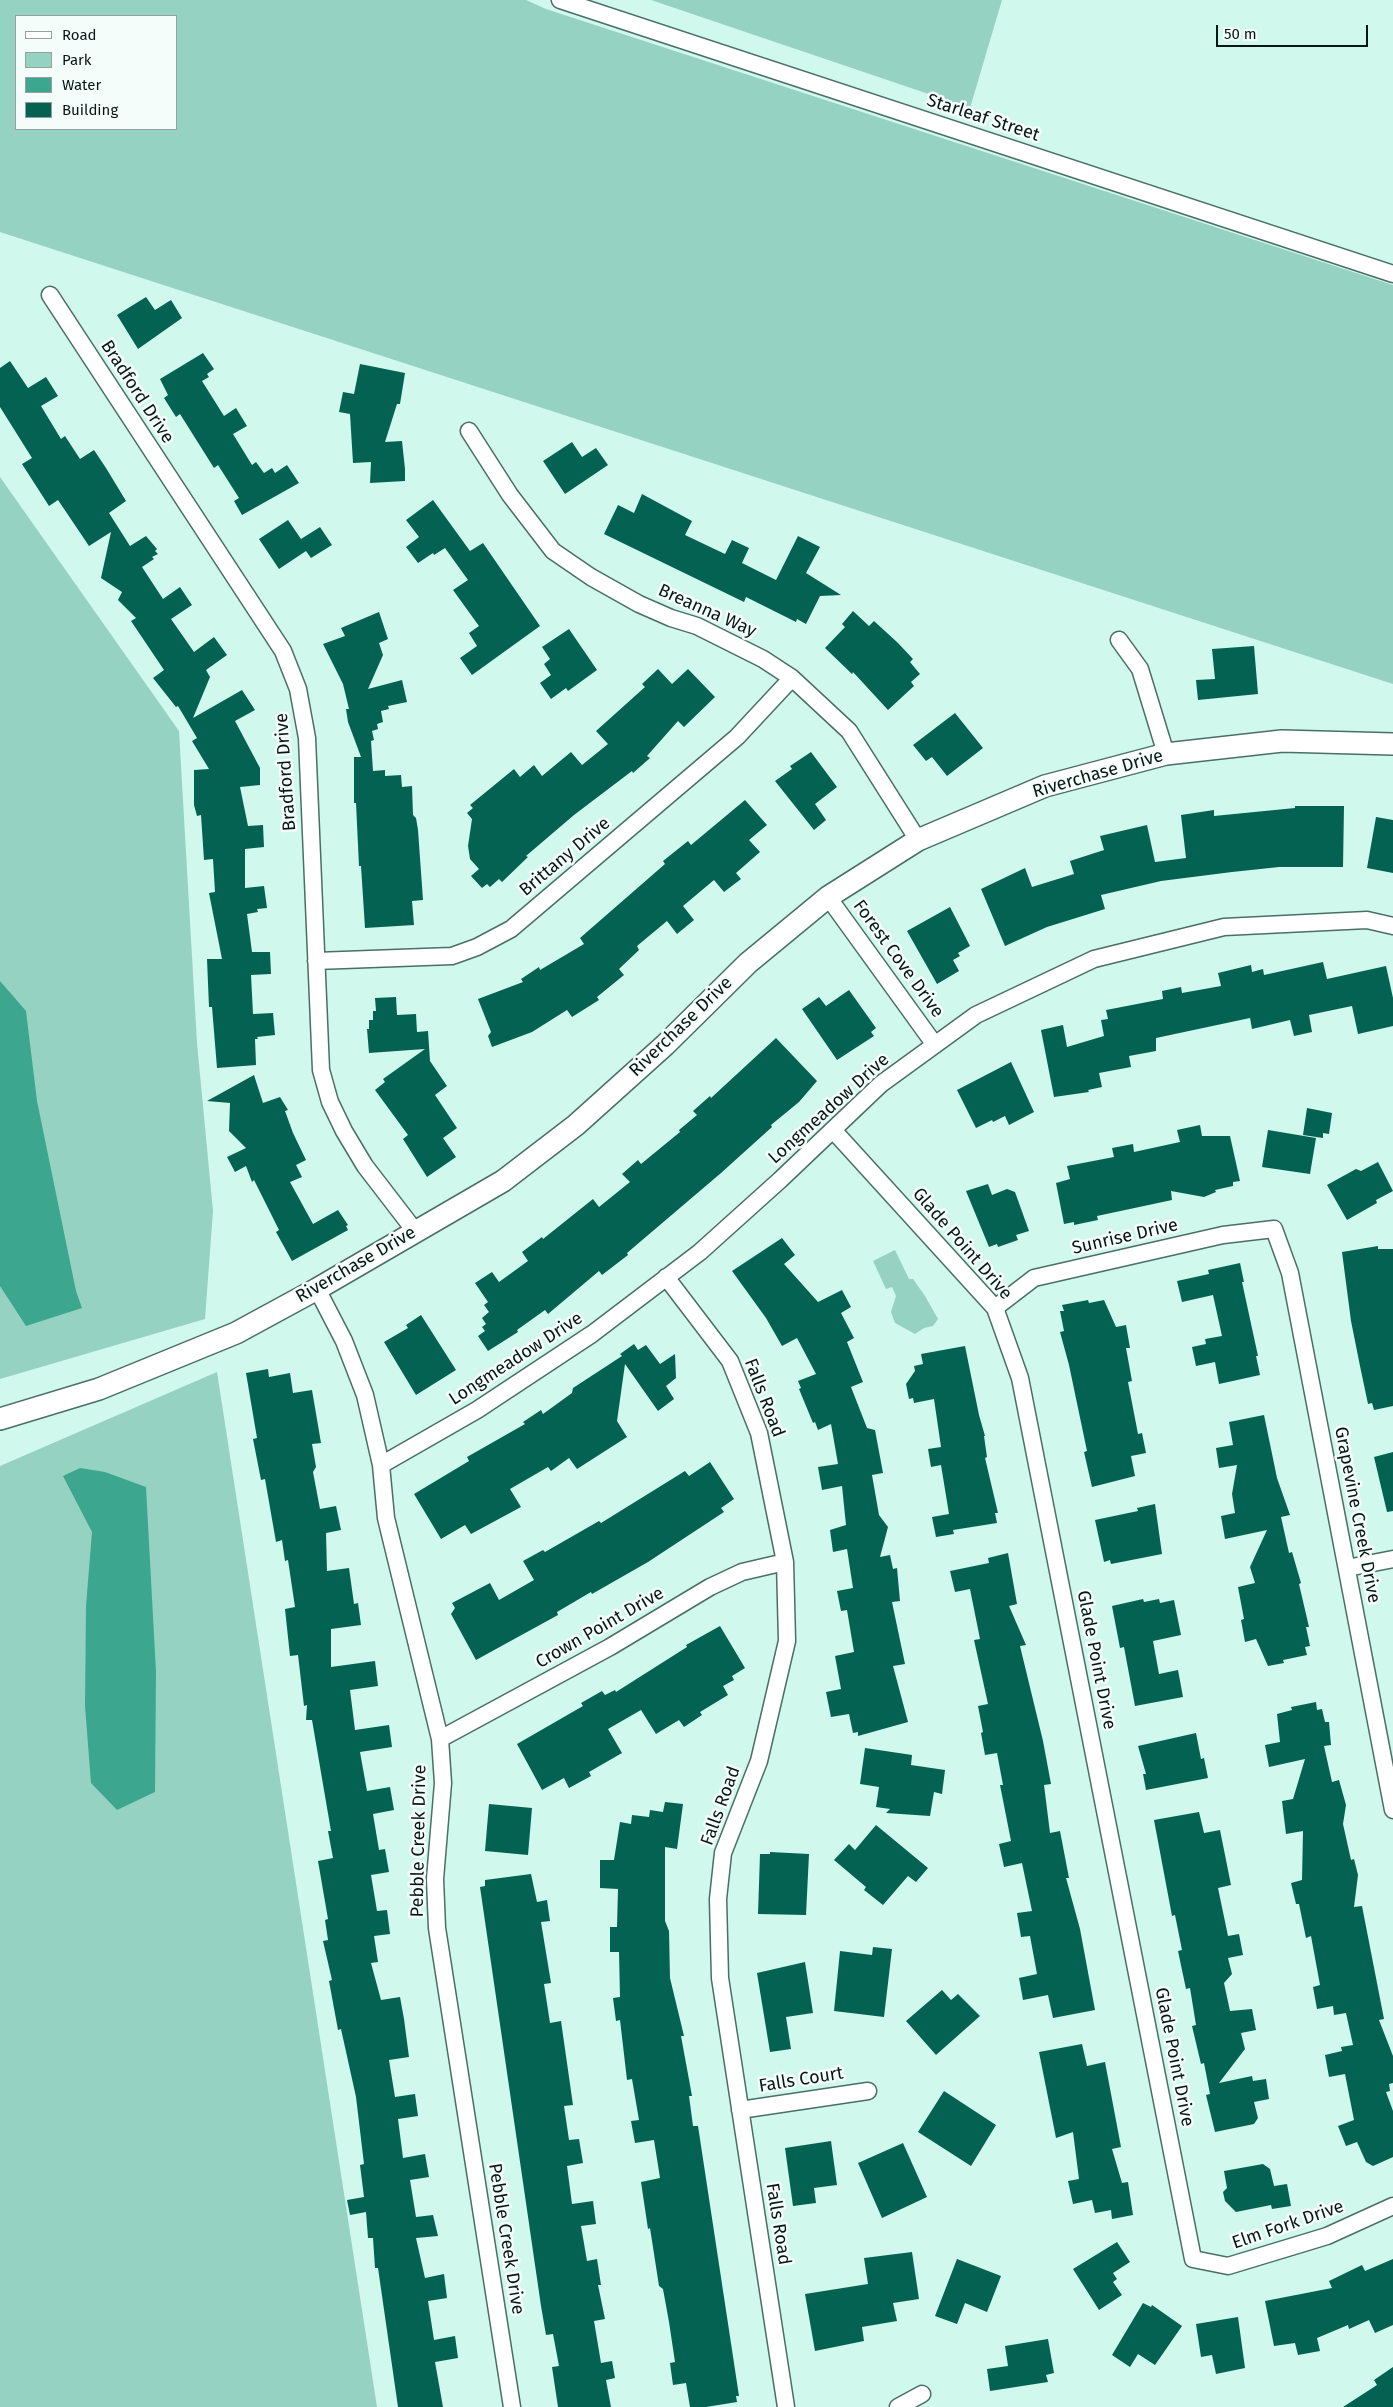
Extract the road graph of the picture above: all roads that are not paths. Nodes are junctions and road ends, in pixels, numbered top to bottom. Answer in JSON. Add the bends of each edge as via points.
{"nodes":[{"id":1,"x":560,"y":0,"type":"edge"},
{"id":2,"x":1393,"y":274,"type":"edge"},
{"id":3,"x":50,"y":295,"type":"dead end"},
{"id":4,"x":469,"y":430,"type":"dead end"},
{"id":5,"x":1119,"y":640,"type":"dead end"},
{"id":6,"x":792,"y":678,"type":"junction"},
{"id":7,"x":1393,"y":744,"type":"edge"},
{"id":8,"x":1166,"y":754,"type":"junction"},
{"id":9,"x":918,"y":840,"type":"junction"},
{"id":10,"x":828,"y":897,"type":"junction"},
{"id":11,"x":1393,"y":926,"type":"edge"},
{"id":12,"x":316,"y":961,"type":"junction"},
{"id":13,"x":935,"y":1045,"type":"junction"},
{"id":14,"x":833,"y":1130,"type":"junction"},
{"id":15,"x":1274,"y":1230,"type":"joint"},
{"id":16,"x":415,"y":1231,"type":"junction"},
{"id":17,"x":666,"y":1277,"type":"junction"},
{"id":18,"x":317,"y":1289,"type":"junction"},
{"id":19,"x":995,"y":1308,"type":"junction"},
{"id":20,"x":0,"y":1419,"type":"edge"},
{"id":21,"x":381,"y":1465,"type":"junction"},
{"id":22,"x":1393,"y":1559,"type":"edge"},
{"id":23,"x":785,"y":1562,"type":"junction"},
{"id":24,"x":1347,"y":1568,"type":"junction"},
{"id":25,"x":440,"y":1739,"type":"junction"},
{"id":26,"x":1393,"y":1810,"type":"edge"},
{"id":27,"x":868,"y":2090,"type":"dead end"},
{"id":28,"x":740,"y":2110,"type":"junction"},
{"id":29,"x":1393,"y":2206,"type":"edge"},
{"id":30,"x":1193,"y":2259,"type":"joint"},
{"id":31,"x":922,"y":2394,"type":"dead end"},
{"id":32,"x":512,"y":2407,"type":"edge"},
{"id":33,"x":786,"y":2407,"type":"edge"},
{"id":34,"x":898,"y":2407,"type":"edge"}],
"edges":[{"from":1,"to":2,"type":"street","name":"Starleaf Street"},
{"from":3,"to":12,"type":"street","name":"Bradford Drive","via":[[282,651],[298,689],[307,738]]},
{"from":4,"to":6,"type":"street","name":"Breanna Way","via":[[510,495],[553,551],[639,604],[697,626],[764,659]]},
{"from":5,"to":8,"type":"street","via":[[1140,669]]},
{"from":6,"to":9,"type":"street","name":"Breanna Way","via":[[849,731]]},
{"from":6,"to":12,"type":"street","name":"Brittany Drive","via":[[737,737],[511,929],[452,956]]},
{"from":7,"to":8,"type":"street","name":"Riverchase Drive","via":[[1282,741]]},
{"from":8,"to":9,"type":"street","name":"Riverchase Drive","via":[[1045,786]]},
{"from":9,"to":10,"type":"street","name":"Riverchase Drive"},
{"from":10,"to":13,"type":"street","name":"Forest Cove Drive"},
{"from":10,"to":16,"type":"street","name":"Riverchase Drive","via":[[748,963],[665,1045],[576,1125],[503,1181]]},
{"from":11,"to":13,"type":"street","name":"Longmeadow Drive","via":[[1368,920],[1224,927],[1094,959],[976,1015]]},
{"from":12,"to":16,"type":"street","name":"Bradford Drive","via":[[321,1070],[330,1102],[365,1166]]},
{"from":13,"to":14,"type":"street","name":"Longmeadow Drive","via":[[881,1084]]},
{"from":14,"to":17,"type":"street","name":"Longmeadow Drive","via":[[714,1239]]},
{"from":14,"to":19,"type":"street","name":"Glade Point Drive"},
{"from":15,"to":19,"type":"street","name":"Sunrise Drive","via":[[1223,1235],[1034,1278]]},
{"from":15,"to":24,"type":"street","name":"Grapevine Creek Drive","via":[[1290,1273]]},
{"from":16,"to":18,"type":"street","name":"Riverchase Drive"},
{"from":17,"to":21,"type":"street","name":"Longmeadow Drive","via":[[592,1334],[477,1410]]},
{"from":17,"to":23,"type":"street","name":"Falls Road","via":[[730,1361],[760,1433]]},
{"from":18,"to":20,"type":"street","name":"Riverchase Drive","via":[[236,1333],[99,1389]]},
{"from":18,"to":21,"type":"street","name":"Pebble Creek Drive","via":[[344,1340],[365,1395]]},
{"from":19,"to":30,"type":"street","name":"Glade Point Drive","via":[[1020,1378]]},
{"from":21,"to":25,"type":"street","name":"Pebble Creek Drive","via":[[386,1518]]},
{"from":22,"to":24,"type":"street"},
{"from":23,"to":25,"type":"street","name":"Crown Point Drive","via":[[742,1572],[710,1587],[610,1648]]},
{"from":23,"to":28,"type":"street","name":"Falls Road","via":[[787,1641],[759,1761],[723,1853],[718,1899],[720,1978]]},
{"from":24,"to":26,"type":"street","name":"Grapevine Creek Drive"},
{"from":25,"to":32,"type":"street","name":"Pebble Creek Drive","via":[[443,1783],[435,1879],[437,1928]]},
{"from":27,"to":28,"type":"street","name":"Falls Court"},
{"from":28,"to":33,"type":"street","name":"Falls Road"},
{"from":29,"to":30,"type":"street","name":"Elm Fork Drive","via":[[1327,2236],[1228,2266]]},
{"from":31,"to":34,"type":"street"}]}
